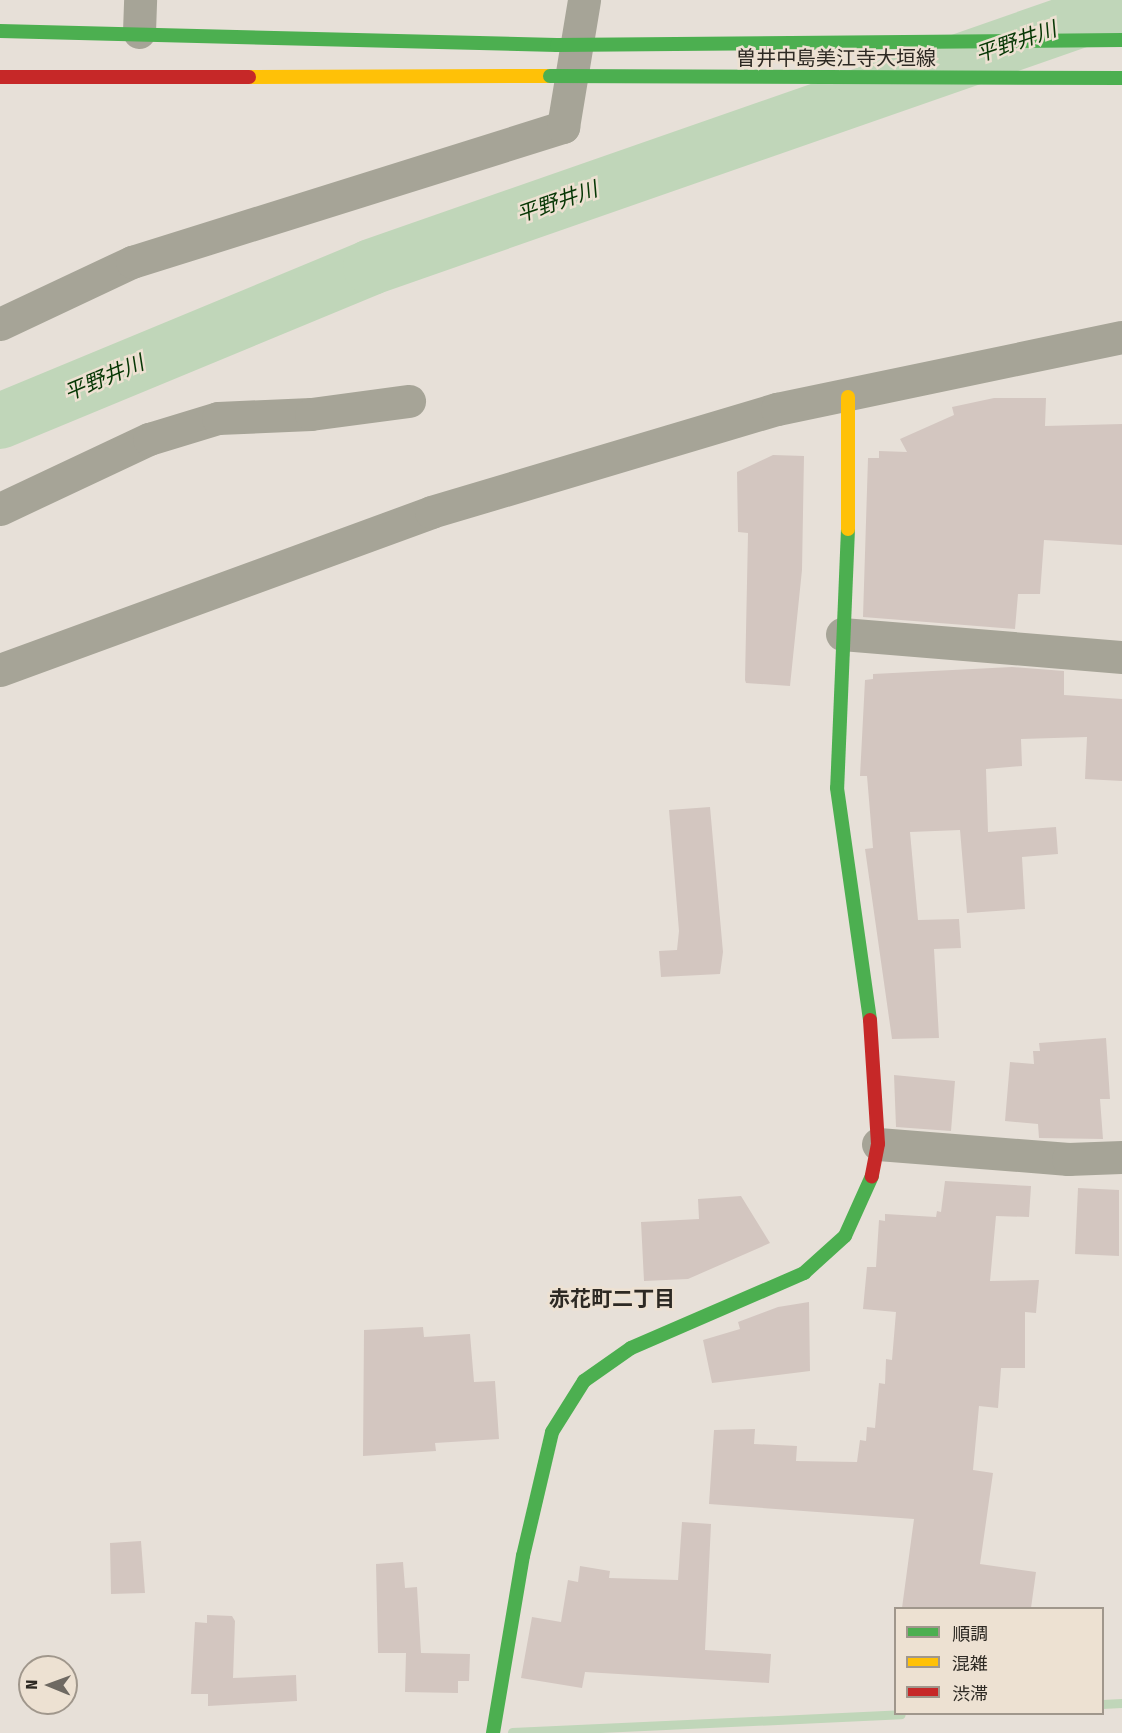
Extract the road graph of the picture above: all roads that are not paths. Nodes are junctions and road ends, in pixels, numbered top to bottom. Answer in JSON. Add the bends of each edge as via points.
{"nodes":[{"id":1,"x":140,"y":0,"type":"edge"},
{"id":2,"x":584,"y":0,"type":"edge"},
{"id":3,"x":0,"y":31,"type":"edge"},
{"id":4,"x":139,"y":32,"type":"junction"},
{"id":5,"x":1122,"y":40,"type":"edge"},
{"id":6,"x":0,"y":77,"type":"edge"},
{"id":7,"x":1122,"y":78,"type":"edge"},
{"id":8,"x":0,"y":324,"type":"edge"},
{"id":9,"x":1122,"y":337,"type":"edge"},
{"id":10,"x":848,"y":396,"type":"junction"},
{"id":11,"x":409,"y":401,"type":"dead end"},
{"id":12,"x":0,"y":509,"type":"edge"},
{"id":13,"x":842,"y":634,"type":"junction"},
{"id":14,"x":1122,"y":657,"type":"edge"},
{"id":15,"x":0,"y":670,"type":"edge"},
{"id":16,"x":878,"y":1144,"type":"junction"},
{"id":17,"x":1122,"y":1157,"type":"edge"},
{"id":18,"x":493,"y":1733,"type":"edge"}],
"edges":[{"from":1,"to":4,"type":"street"},
{"from":2,"to":8,"type":"street","via":[[563,127],[132,262]]},
{"from":3,"to":4,"type":"main road","name":"曽井中島美江寺大垣線"},
{"from":4,"to":5,"type":"main road","name":"曽井中島美江寺大垣線","bridge":true,"via":[[557,45]]},
{"from":6,"to":7,"type":"main road","name":"曽井中島美江寺大垣線","bridge":true},
{"from":9,"to":10,"type":"street"},
{"from":10,"to":13,"type":"main road","via":[[850,489]]},
{"from":10,"to":15,"type":"street","via":[[777,409],[431,512]]},
{"from":11,"to":12,"type":"street","via":[[311,414],[218,418],[149,440]]},
{"from":13,"to":14,"type":"street"},
{"from":13,"to":16,"type":"main road","via":[[837,788],[873,1041]]},
{"from":16,"to":17,"type":"street","via":[[1068,1159]]},
{"from":16,"to":18,"type":"main road","via":[[870,1185],[845,1236],[804,1273],[631,1348],[584,1381],[552,1432],[523,1556]]}]}
